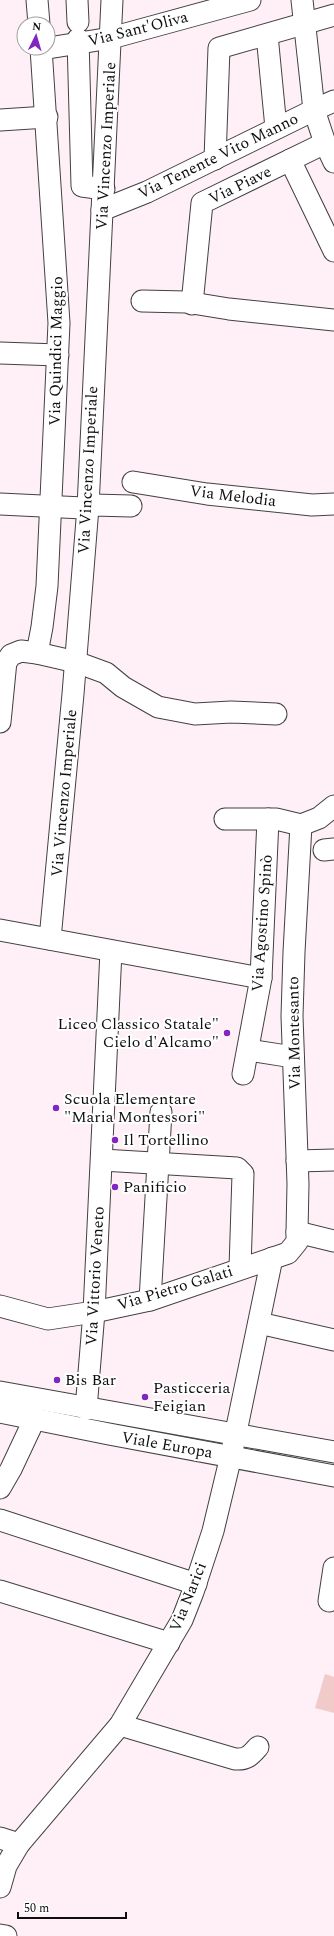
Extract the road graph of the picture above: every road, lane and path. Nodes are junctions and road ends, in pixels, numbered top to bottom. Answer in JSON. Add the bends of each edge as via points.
{"nodes":[{"id":1,"x":37,"y":0,"type":"edge"},
{"id":2,"x":77,"y":0,"type":"edge"},
{"id":3,"x":112,"y":0,"type":"edge"},
{"id":4,"x":250,"y":0,"type":"edge"},
{"id":5,"x":302,"y":0,"type":"edge"},
{"id":6,"x":334,"y":15,"type":"edge"},
{"id":7,"x":38,"y":16,"type":"edge"},
{"id":8,"x":304,"y":24,"type":"junction"},
{"id":9,"x":78,"y":35,"type":"junction"},
{"id":10,"x":267,"y":35,"type":"junction"},
{"id":11,"x":111,"y":38,"type":"junction"},
{"id":12,"x":56,"y":43,"type":"edge"},
{"id":13,"x":44,"y":56,"type":"edge"},
{"id":14,"x":334,"y":102,"type":"edge"},
{"id":15,"x":314,"y":110,"type":"junction"},
{"id":16,"x":47,"y":117,"type":"junction"},
{"id":17,"x":0,"y":120,"type":"edge"},
{"id":18,"x":276,"y":128,"type":"junction"},
{"id":19,"x":325,"y":143,"type":"junction"},
{"id":20,"x":220,"y":157,"type":"junction"},
{"id":21,"x":290,"y":160,"type":"junction"},
{"id":22,"x":334,"y":162,"type":"edge"},
{"id":23,"x":241,"y":185,"type":"junction"},
{"id":24,"x":104,"y":189,"type":"junction"},
{"id":25,"x":102,"y":210,"type":"junction"},
{"id":26,"x":334,"y":251,"type":"edge"},
{"id":27,"x":142,"y":301,"type":"dead end"},
{"id":28,"x":192,"y":304,"type":"junction"},
{"id":29,"x":334,"y":320,"type":"edge"},
{"id":30,"x":0,"y":353,"type":"edge"},
{"id":31,"x":58,"y":355,"type":"junction"},
{"id":32,"x":132,"y":482,"type":"dead end"},
{"id":33,"x":0,"y":504,"type":"edge"},
{"id":34,"x":334,"y":504,"type":"edge"},
{"id":35,"x":131,"y":506,"type":"dead end"},
{"id":36,"x":52,"y":507,"type":"junction"},
{"id":37,"x":88,"y":507,"type":"junction"},
{"id":38,"x":37,"y":653,"type":"junction"},
{"id":39,"x":76,"y":662,"type":"junction"},
{"id":40,"x":3,"y":666,"type":"edge"},
{"id":41,"x":276,"y":714,"type":"dead end"},
{"id":42,"x":0,"y":722,"type":"edge"},
{"id":43,"x":334,"y":806,"type":"edge"},
{"id":44,"x":225,"y":819,"type":"dead end"},
{"id":45,"x":268,"y":819,"type":"junction"},
{"id":46,"x":301,"y":825,"type":"junction"},
{"id":47,"x":0,"y":930,"type":"edge"},
{"id":48,"x":50,"y":939,"type":"junction"},
{"id":49,"x":111,"y":951,"type":"junction"},
{"id":50,"x":261,"y":978,"type":"junction"},
{"id":51,"x":248,"y":1050,"type":"junction"},
{"id":52,"x":293,"y":1057,"type":"junction"},
{"id":53,"x":243,"y":1074,"type":"dead end"},
{"id":54,"x":161,"y":1112,"type":"dead end"},
{"id":55,"x":102,"y":1160,"type":"junction"},
{"id":56,"x":297,"y":1160,"type":"junction"},
{"id":57,"x":334,"y":1160,"type":"edge"},
{"id":58,"x":158,"y":1164,"type":"junction"},
{"id":59,"x":297,"y":1237,"type":"junction"},
{"id":60,"x":334,"y":1241,"type":"edge"},
{"id":61,"x":272,"y":1258,"type":"junction"},
{"id":62,"x":240,"y":1268,"type":"junction"},
{"id":63,"x":150,"y":1300,"type":"junction"},
{"id":64,"x":0,"y":1306,"type":"edge"},
{"id":65,"x":94,"y":1312,"type":"junction"},
{"id":66,"x":259,"y":1323,"type":"junction"},
{"id":67,"x":334,"y":1340,"type":"edge"},
{"id":68,"x":0,"y":1392,"type":"edge"},
{"id":69,"x":86,"y":1409,"type":"junction"},
{"id":70,"x":0,"y":1412,"type":"edge"},
{"id":71,"x":35,"y":1418,"type":"junction"},
{"id":72,"x":236,"y":1434,"type":"junction"},
{"id":73,"x":334,"y":1452,"type":"edge"},
{"id":74,"x":232,"y":1456,"type":"junction"},
{"id":75,"x":334,"y":1476,"type":"edge"},
{"id":76,"x":0,"y":1488,"type":"edge"},
{"id":77,"x":0,"y":1520,"type":"edge"},
{"id":78,"x":334,"y":1568,"type":"edge"},
{"id":79,"x":196,"y":1584,"type":"junction"},
{"id":80,"x":0,"y":1590,"type":"edge"},
{"id":81,"x":329,"y":1601,"type":"dead end"},
{"id":82,"x":169,"y":1643,"type":"junction"},
{"id":83,"x":120,"y":1725,"type":"junction"},
{"id":84,"x":258,"y":1747,"type":"dead end"},
{"id":85,"x":9,"y":1841,"type":"edge"},
{"id":86,"x":0,"y":1887,"type":"edge"},
{"id":87,"x":0,"y":1935,"type":"edge"},
{"id":88,"x":6,"y":1936,"type":"edge"}],
"edges":[{"from":1,"to":7,"type":"street"},
{"from":2,"to":9,"type":"street"},
{"from":3,"to":11,"type":"street","name":"Via Vincenzo Imperiale"},
{"from":4,"to":11,"type":"street","name":"Via Sant'Oliva"},
{"from":5,"to":8,"type":"street"},
{"from":6,"to":8,"type":"street"},
{"from":8,"to":10,"type":"street"},
{"from":8,"to":15,"type":"street"},
{"from":9,"to":11,"type":"street","name":"Via Sant'Oliva"},
{"from":9,"to":12,"type":"street","name":"Via Sant'Oliva"},
{"from":9,"to":24,"type":"street","via":[[82,186]]},
{"from":10,"to":18,"type":"street"},
{"from":10,"to":20,"type":"street","via":[[219,48]]},
{"from":11,"to":24,"type":"street","name":"Via Vincenzo Imperiale"},
{"from":13,"to":16,"type":"street","name":"Via Quindici Maggio"},
{"from":14,"to":15,"type":"street","name":"Via Tenente Vito Manno"},
{"from":15,"to":18,"type":"street","name":"Via Tenente Vito Manno"},
{"from":15,"to":19,"type":"street"},
{"from":16,"to":17,"type":"street"},
{"from":16,"to":31,"type":"street","name":"Via Quindici Maggio","via":[[58,285]]},
{"from":18,"to":20,"type":"street","name":"Via Tenente Vito Manno"},
{"from":19,"to":21,"type":"street","name":"Via Piave"},
{"from":19,"to":22,"type":"street"},
{"from":20,"to":23,"type":"street"},
{"from":20,"to":25,"type":"street","name":"Via Tenente Vito Manno","via":[[147,192]]},
{"from":21,"to":23,"type":"street","name":"Via Piave"},
{"from":21,"to":26,"type":"street"},
{"from":23,"to":28,"type":"street","name":"Via Piave","via":[[202,203]]},
{"from":24,"to":25,"type":"street","name":"Via Vincenzo Imperiale"},
{"from":25,"to":37,"type":"street","name":"Via Vincenzo Imperiale"},
{"from":27,"to":28,"type":"street"},
{"from":28,"to":29,"type":"street"},
{"from":30,"to":31,"type":"street"},
{"from":31,"to":36,"type":"street","name":"Via Quindici Maggio"},
{"from":32,"to":34,"type":"street","name":"Via Melodia","via":[[207,494],[312,505]]},
{"from":33,"to":36,"type":"street"},
{"from":35,"to":37,"type":"street"},
{"from":36,"to":37,"type":"street"},
{"from":36,"to":38,"type":"street","name":"Via Quindici Maggio","via":[[47,586]]},
{"from":37,"to":39,"type":"street","name":"Via Vincenzo Imperiale"},
{"from":38,"to":39,"type":"street"},
{"from":38,"to":40,"type":"street","via":[[21,650],[11,655]]},
{"from":39,"to":41,"type":"street","via":[[106,673],[123,687],[158,707],[195,714]]},
{"from":39,"to":48,"type":"street","name":"Via Vincenzo Imperiale"},
{"from":40,"to":42,"type":"street"},
{"from":43,"to":46,"type":"street","via":[[319,818]]},
{"from":44,"to":45,"type":"street"},
{"from":45,"to":46,"type":"street"},
{"from":45,"to":50,"type":"street","name":"Via Agostino Spinò"},
{"from":46,"to":52,"type":"street","name":"Via Montesanto","via":[[294,952]]},
{"from":47,"to":48,"type":"street"},
{"from":48,"to":49,"type":"street"},
{"from":49,"to":50,"type":"street"},
{"from":49,"to":55,"type":"street","name":"Via Vittorio Veneto"},
{"from":50,"to":51,"type":"street","name":"Via Agostino Spinò"},
{"from":51,"to":52,"type":"street"},
{"from":51,"to":53,"type":"street","name":"Via Agostino Spinò"},
{"from":52,"to":56,"type":"street","name":"Via Montesanto"},
{"from":54,"to":58,"type":"street"},
{"from":55,"to":58,"type":"street"},
{"from":55,"to":65,"type":"street","name":"Via Vittorio Veneto"},
{"from":56,"to":57,"type":"street"},
{"from":56,"to":59,"type":"street","name":"Via Montesanto"},
{"from":58,"to":62,"type":"street","via":[[237,1168],[243,1174]]},
{"from":58,"to":63,"type":"street"},
{"from":59,"to":60,"type":"street"},
{"from":59,"to":61,"type":"street","name":"Via Pietro Galati","via":[[288,1253]]},
{"from":61,"to":62,"type":"street","name":"Via Pietro Galati"},
{"from":61,"to":66,"type":"street","name":"Via Narici"},
{"from":62,"to":63,"type":"street","name":"Via Pietro Galati"},
{"from":63,"to":65,"type":"street","name":"Via Pietro Galati"},
{"from":64,"to":65,"type":"street","name":"Via Pietro Galati","via":[[48,1319]]},
{"from":65,"to":69,"type":"street","name":"Via Vittorio Veneto"},
{"from":66,"to":67,"type":"street"},
{"from":66,"to":72,"type":"street","name":"Via Narici"},
{"from":68,"to":69,"type":"street","name":"Viale Europa"},
{"from":69,"to":72,"type":"street","name":"Viale Europa"},
{"from":70,"to":71,"type":"street","name":"Viale Europa"},
{"from":71,"to":74,"type":"street","name":"Viale Europa"},
{"from":71,"to":76,"type":"street"},
{"from":72,"to":73,"type":"street","name":"Viale Europa"},
{"from":72,"to":74,"type":"street","name":"Via Narici"},
{"from":74,"to":75,"type":"street","name":"Viale Europa"},
{"from":74,"to":79,"type":"street","name":"Via Narici","via":[[213,1531]]},
{"from":77,"to":79,"type":"street"},
{"from":78,"to":81,"type":"street"},
{"from":79,"to":82,"type":"street","name":"Via Narici","via":[[182,1620]]},
{"from":80,"to":82,"type":"street"},
{"from":82,"to":83,"type":"street","name":"Via Narici"},
{"from":83,"to":84,"type":"street","via":[[235,1759],[243,1760]]},
{"from":83,"to":85,"type":"street","name":"Via Narici"},
{"from":85,"to":86,"type":"street","name":"Via Narici"},
{"from":87,"to":88,"type":"street"}]}
